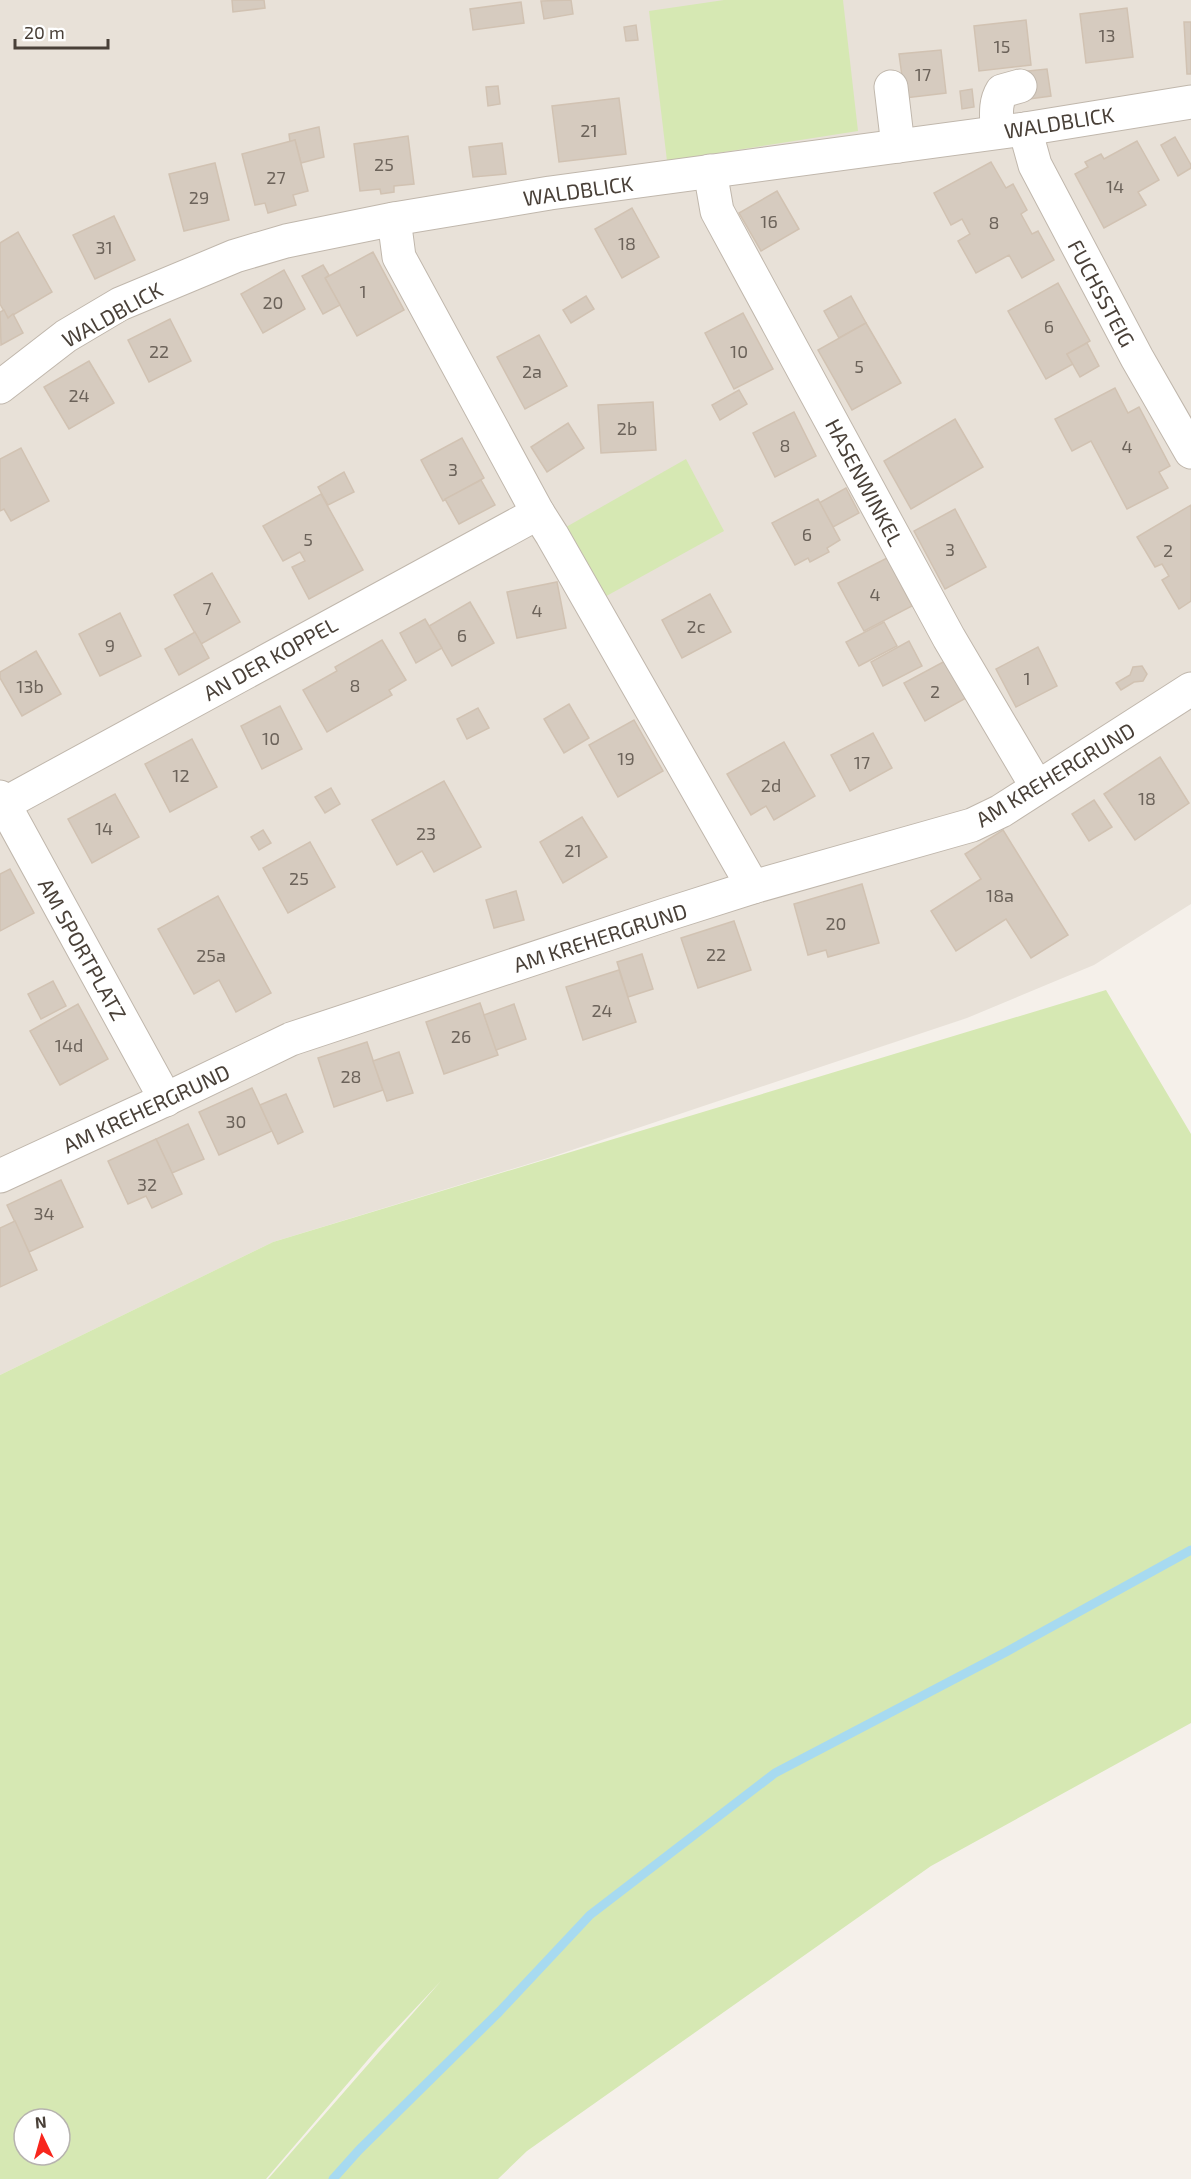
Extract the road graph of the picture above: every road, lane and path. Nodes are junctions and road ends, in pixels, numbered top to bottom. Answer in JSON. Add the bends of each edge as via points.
{"nodes":[{"id":1,"x":1020,"y":86,"type":"dead end"},
{"id":2,"x":891,"y":87,"type":"dead end"},
{"id":3,"x":1191,"y":102,"type":"edge"},
{"id":4,"x":1011,"y":130,"type":"junction"},
{"id":5,"x":898,"y":146,"type":"junction"},
{"id":6,"x":710,"y":171,"type":"junction"},
{"id":7,"x":394,"y":219,"type":"junction"},
{"id":8,"x":0,"y":387,"type":"edge"},
{"id":9,"x":1191,"y":452,"type":"edge"},
{"id":10,"x":538,"y":513,"type":"junction"},
{"id":11,"x":1191,"y":689,"type":"edge"},
{"id":12,"x":1037,"y":787,"type":"junction"},
{"id":13,"x":2,"y":801,"type":"edge"},
{"id":14,"x":753,"y":887,"type":"junction"},
{"id":15,"x":166,"y":1100,"type":"junction"},
{"id":16,"x":0,"y":1176,"type":"edge"}],
"edges":[{"from":1,"to":4,"type":"street","name":"FUCHSSTEIG","via":[[1002,91],[996,106]]},
{"from":2,"to":5,"type":"street"},
{"from":3,"to":4,"type":"street","name":"WALDBLICK"},
{"from":4,"to":5,"type":"street","name":"WALDBLICK"},
{"from":4,"to":9,"type":"street","name":"FUCHSSTEIG","via":[[1035,165]]},
{"from":5,"to":6,"type":"street","name":"WALDBLICK"},
{"from":6,"to":7,"type":"street","name":"WALDBLICK"},
{"from":6,"to":12,"type":"street","name":"HASENWINKEL","via":[[717,211],[949,638]]},
{"from":7,"to":8,"type":"street","name":"WALDBLICK","via":[[286,241],[235,255],[191,273],[120,304],[66,336]]},
{"from":7,"to":10,"type":"street","via":[[399,257]]},
{"from":10,"to":13,"type":"street","name":"AN DER KOPPEL"},
{"from":10,"to":14,"type":"street"},
{"from":11,"to":12,"type":"street","name":"AM KREHERGRUND"},
{"from":12,"to":14,"type":"street","name":"AM KREHERGRUND","via":[[972,825]]},
{"from":13,"to":15,"type":"street","name":"AM SPORTPLATZ"},
{"from":14,"to":15,"type":"street","name":"AM KREHERGRUND","via":[[291,1039]]},
{"from":15,"to":16,"type":"street","name":"AM KREHERGRUND"}]}
